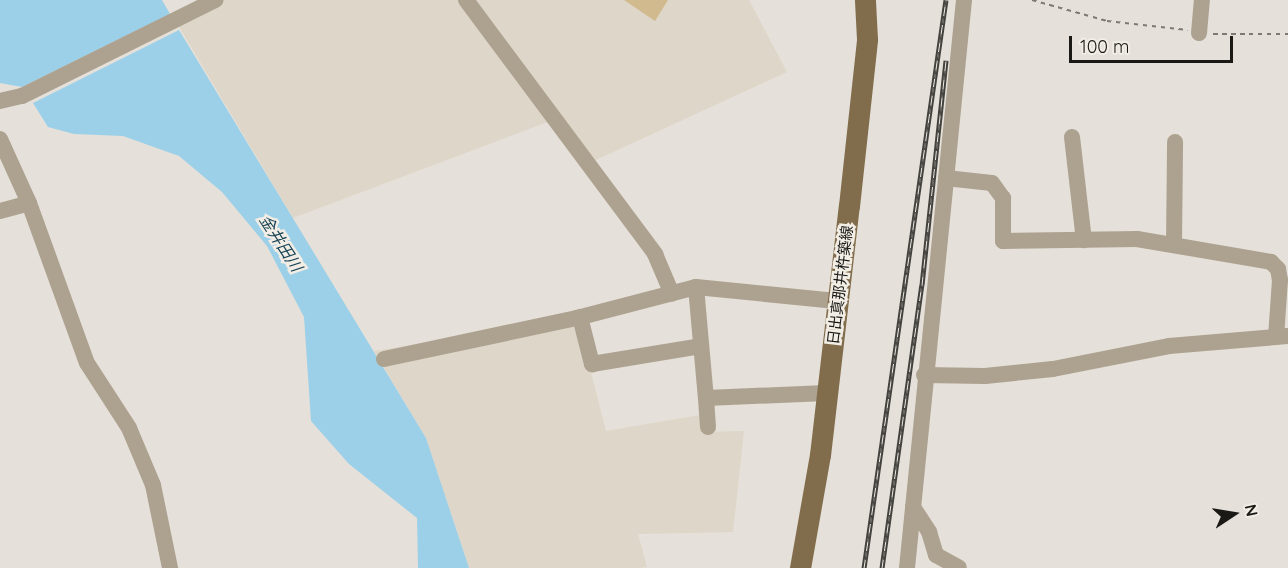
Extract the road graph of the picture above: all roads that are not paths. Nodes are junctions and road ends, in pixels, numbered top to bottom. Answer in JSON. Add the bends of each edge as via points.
{"nodes":[{"id":1,"x":215,"y":0,"type":"edge"},
{"id":2,"x":466,"y":0,"type":"edge"},
{"id":3,"x":865,"y":0,"type":"edge"},
{"id":4,"x":964,"y":0,"type":"edge"},
{"id":5,"x":1202,"y":0,"type":"edge"},
{"id":6,"x":1199,"y":33,"type":"road end"},
{"id":7,"x":0,"y":101,"type":"edge"},
{"id":8,"x":1072,"y":137,"type":"dead end"},
{"id":9,"x":0,"y":139,"type":"edge"},
{"id":10,"x":1175,"y":142,"type":"dead end"},
{"id":11,"x":946,"y":178,"type":"junction"},
{"id":12,"x":29,"y":203,"type":"junction"},
{"id":13,"x":0,"y":211,"type":"edge"},
{"id":14,"x":1084,"y":240,"type":"junction"},
{"id":15,"x":1174,"y":245,"type":"junction"},
{"id":16,"x":696,"y":287,"type":"junction"},
{"id":17,"x":672,"y":294,"type":"junction"},
{"id":18,"x":836,"y":301,"type":"junction"},
{"id":19,"x":580,"y":317,"type":"junction"},
{"id":20,"x":1282,"y":337,"type":"edge"},
{"id":21,"x":701,"y":346,"type":"junction"},
{"id":22,"x":384,"y":359,"type":"dead end"},
{"id":23,"x":924,"y":375,"type":"junction"},
{"id":24,"x":826,"y":393,"type":"junction"},
{"id":25,"x":706,"y":398,"type":"junction"},
{"id":26,"x":708,"y":427,"type":"dead end"},
{"id":27,"x":913,"y":507,"type":"junction"},
{"id":28,"x":170,"y":568,"type":"edge"},
{"id":29,"x":800,"y":568,"type":"edge"},
{"id":30,"x":907,"y":568,"type":"edge"},
{"id":31,"x":959,"y":568,"type":"edge"}],
"edges":[{"from":1,"to":7,"type":"street","via":[[22,96]]},
{"from":2,"to":17,"type":"street","via":[[656,254]]},
{"from":3,"to":18,"type":"main road","name":"日出真那井杵築線","via":[[867,39]]},
{"from":4,"to":11,"type":"street"},
{"from":5,"to":6,"type":"street"},
{"from":8,"to":14,"type":"street","via":[[1073,175]]},
{"from":9,"to":12,"type":"street"},
{"from":10,"to":15,"type":"street"},
{"from":11,"to":14,"type":"street","via":[[998,180],[1003,198],[1003,241]]},
{"from":11,"to":23,"type":"street"},
{"from":12,"to":13,"type":"street"},
{"from":12,"to":28,"type":"street","via":[[87,363],[129,428],[153,484]]},
{"from":14,"to":15,"type":"street","via":[[1137,239]]},
{"from":15,"to":20,"type":"street","via":[[1271,262],[1281,280]]},
{"from":16,"to":17,"type":"street"},
{"from":16,"to":18,"type":"street"},
{"from":16,"to":21,"type":"street"},
{"from":17,"to":19,"type":"street"},
{"from":18,"to":24,"type":"main road","name":"日出真那井杵築線"},
{"from":19,"to":21,"type":"street","via":[[592,364]]},
{"from":19,"to":22,"type":"street"},
{"from":20,"to":23,"type":"street","via":[[1169,346],[1053,369],[985,376]]},
{"from":21,"to":25,"type":"street"},
{"from":23,"to":27,"type":"street"},
{"from":24,"to":25,"type":"street"},
{"from":24,"to":29,"type":"main road","name":"日出真那井杵築線","via":[[811,519]]},
{"from":25,"to":26,"type":"street"},
{"from":27,"to":30,"type":"street"},
{"from":27,"to":31,"type":"street","via":[[929,532],[936,555]]}]}
